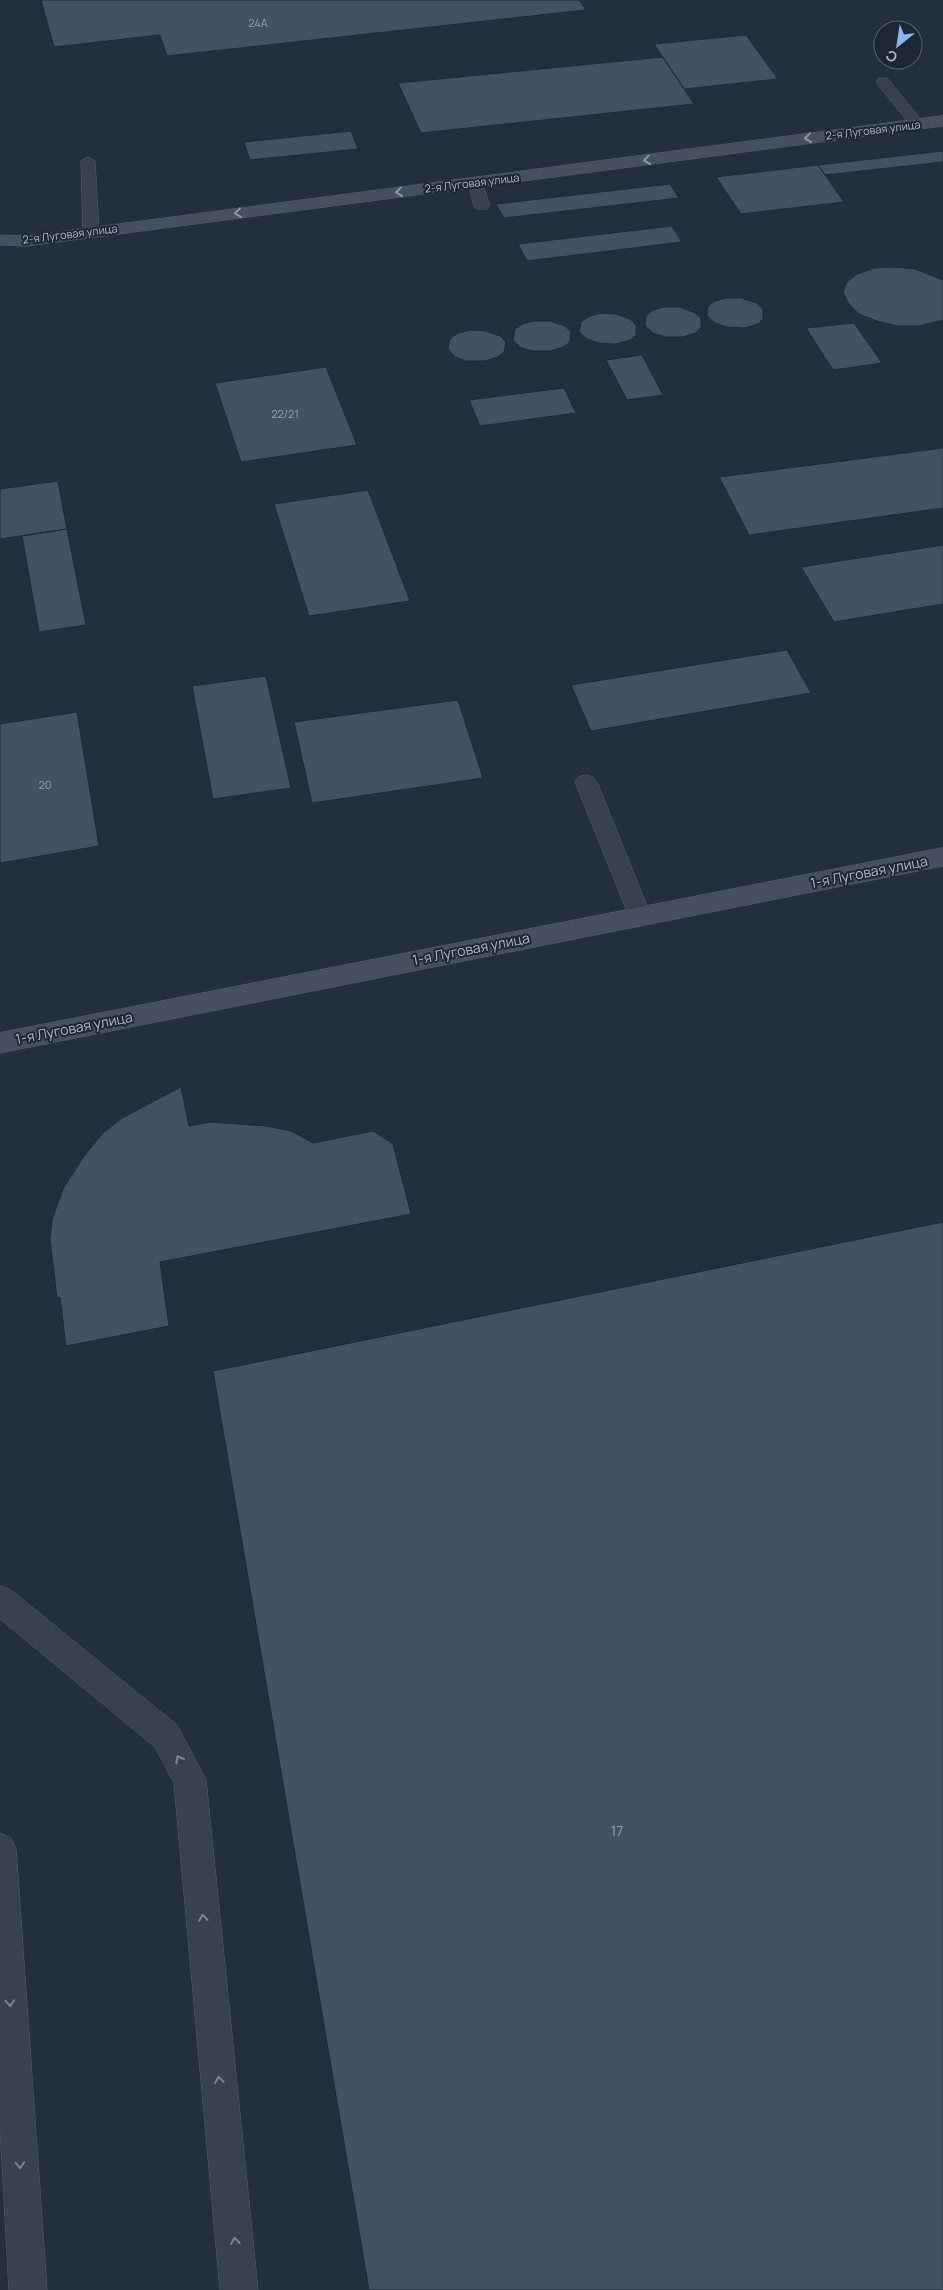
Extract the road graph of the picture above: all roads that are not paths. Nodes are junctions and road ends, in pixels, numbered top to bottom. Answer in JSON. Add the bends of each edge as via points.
{"nodes":[{"id":1,"x":883,"y":82,"type":"dead end"},
{"id":2,"x":943,"y":121,"type":"edge"},
{"id":3,"x":917,"y":124,"type":"junction"},
{"id":4,"x":88,"y":161,"type":"dead end"},
{"id":5,"x":475,"y":182,"type":"junction"},
{"id":6,"x":482,"y":206,"type":"dead end"},
{"id":7,"x":91,"y":232,"type":"junction"},
{"id":8,"x":0,"y":240,"type":"edge"},
{"id":9,"x":586,"y":782,"type":"dead end"},
{"id":10,"x":943,"y":857,"type":"edge"},
{"id":11,"x":640,"y":916,"type":"junction"},
{"id":12,"x":0,"y":1042,"type":"edge"},
{"id":13,"x":0,"y":1600,"type":"edge"},
{"id":14,"x":0,"y":1850,"type":"edge"},
{"id":15,"x":28,"y":2290,"type":"edge"},
{"id":16,"x":239,"y":2290,"type":"edge"}],
"edges":[{"from":1,"to":3,"type":"lane"},
{"from":2,"to":3,"type":"main road","name":"2-я Луговая улица"},
{"from":3,"to":5,"type":"main road","name":"2-я Луговая улица","one_way":true},
{"from":4,"to":7,"type":"lane"},
{"from":5,"to":6,"type":"lane"},
{"from":5,"to":7,"type":"main road","name":"2-я Луговая улица","one_way":true},
{"from":7,"to":8,"type":"main road","name":"2-я Луговая улица","via":[[27,241]]},
{"from":9,"to":11,"type":"lane"},
{"from":10,"to":11,"type":"main road","name":"1-я Луговая улица"},
{"from":11,"to":12,"type":"main road","name":"1-я Луговая улица"},
{"from":16,"to":13,"type":"lane","one_way":true,"via":[[190,1780],[166,1736]]},
{"from":14,"to":15,"type":"lane","one_way":true}]}
